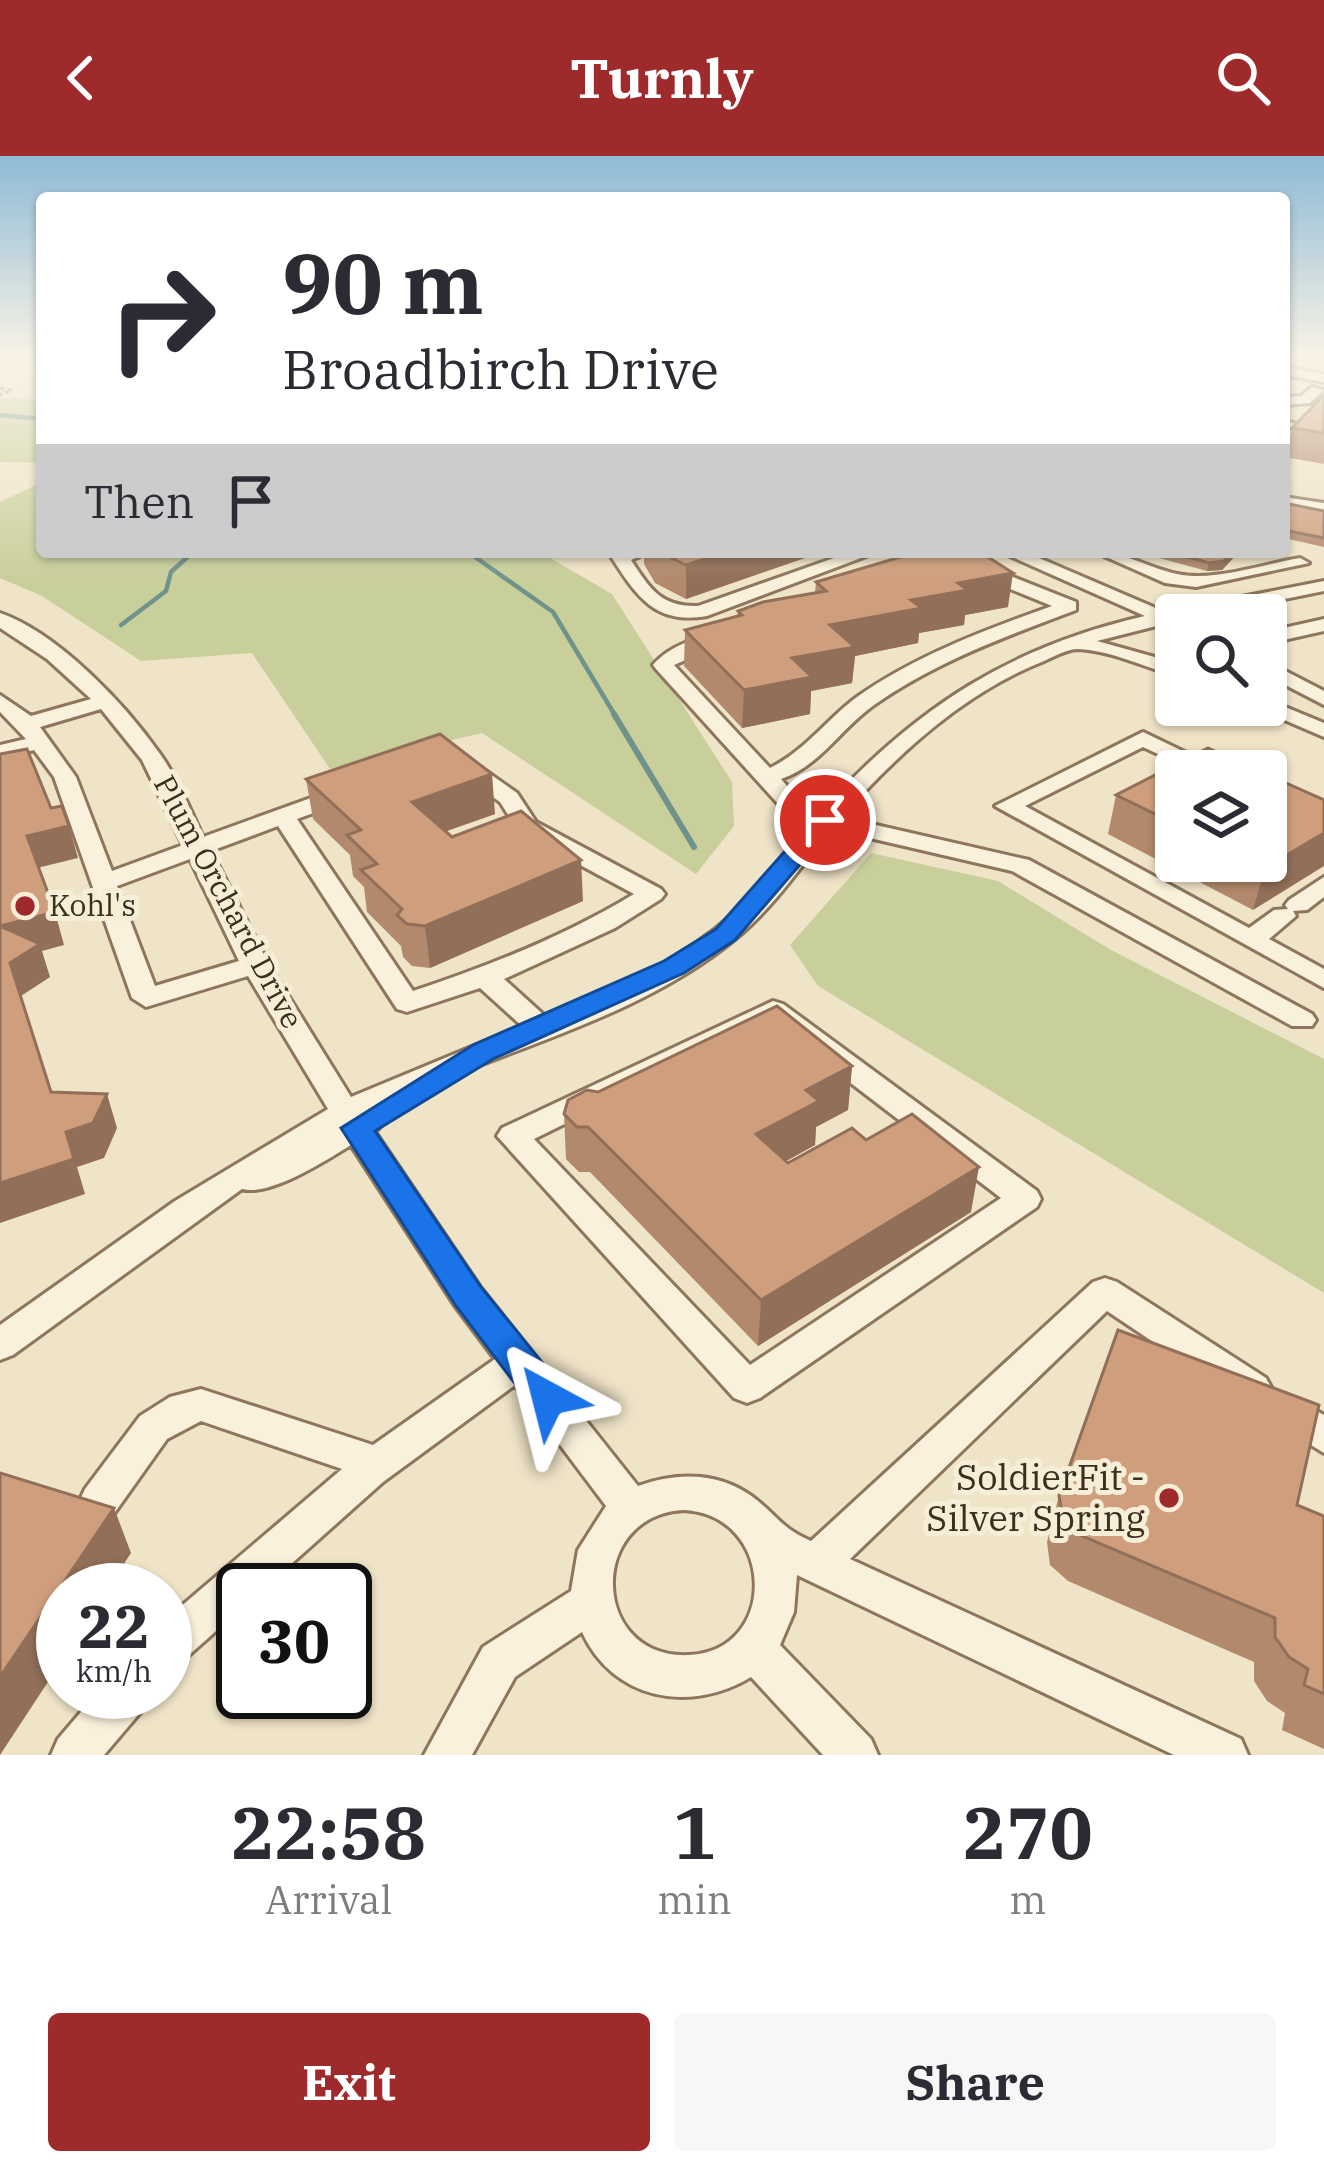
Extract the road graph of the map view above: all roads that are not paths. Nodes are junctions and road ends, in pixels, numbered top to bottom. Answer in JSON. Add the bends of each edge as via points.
{"nodes":[{"id":1,"x":1290,"y":503,"type":"edge"},
{"id":2,"x":1324,"y":508,"type":"edge"},
{"id":3,"x":620,"y":558,"type":"edge"},
{"id":4,"x":851,"y":558,"type":"edge"},
{"id":5,"x":1024,"y":558,"type":"edge"},
{"id":6,"x":1119,"y":558,"type":"edge"},
{"id":7,"x":1290,"y":558,"type":"edge"},
{"id":8,"x":964,"y":564,"type":"edge"},
{"id":9,"x":1324,"y":575,"type":"edge"},
{"id":10,"x":1324,"y":586,"type":"edge"},
{"id":11,"x":1284,"y":594,"type":"edge"},
{"id":12,"x":1155,"y":614,"type":"edge"},
{"id":13,"x":0,"y":620,"type":"edge"},
{"id":14,"x":1155,"y":620,"type":"edge"},
{"id":15,"x":1324,"y":625,"type":"edge"},
{"id":16,"x":1155,"y":627,"type":"edge"},
{"id":17,"x":1287,"y":627,"type":"edge"},
{"id":18,"x":1296,"y":631,"type":"junction"},
{"id":19,"x":734,"y":633,"type":"edge"},
{"id":20,"x":1287,"y":633,"type":"edge"},
{"id":21,"x":1070,"y":643,"type":"junction"},
{"id":22,"x":1155,"y":656,"type":"edge"},
{"id":23,"x":1155,"y":663,"type":"edge"},
{"id":24,"x":904,"y":679,"type":"junction"},
{"id":25,"x":1287,"y":679,"type":"edge"},
{"id":26,"x":956,"y":697,"type":"junction"},
{"id":27,"x":1324,"y":699,"type":"edge"},
{"id":28,"x":0,"y":701,"type":"edge"},
{"id":29,"x":106,"y":701,"type":"junction"},
{"id":30,"x":1287,"y":714,"type":"edge"},
{"id":31,"x":0,"y":730,"type":"edge"},
{"id":32,"x":1324,"y":731,"type":"edge"},
{"id":33,"x":40,"y":743,"type":"junction"},
{"id":34,"x":1167,"y":750,"type":"edge"},
{"id":35,"x":0,"y":752,"type":"edge"},
{"id":36,"x":429,"y":764,"type":"edge"},
{"id":37,"x":0,"y":776,"type":"edge"},
{"id":38,"x":766,"y":777,"type":"junction"},
{"id":39,"x":367,"y":786,"type":"edge"},
{"id":40,"x":283,"y":815,"type":"junction"},
{"id":41,"x":828,"y":818,"type":"junction"},
{"id":42,"x":196,"y":847,"type":"junction"},
{"id":43,"x":104,"y":882,"type":"junction"},
{"id":44,"x":1324,"y":885,"type":"edge"},
{"id":45,"x":1192,"y":908,"type":"junction"},
{"id":46,"x":1148,"y":935,"type":"junction"},
{"id":47,"x":1250,"y":940,"type":"junction"},
{"id":48,"x":255,"y":965,"type":"junction"},
{"id":49,"x":485,"y":976,"type":"junction"},
{"id":50,"x":1322,"y":978,"type":"edge"},
{"id":51,"x":541,"y":1028,"type":"junction"},
{"id":52,"x":351,"y":1120,"type":"junction"},
{"id":53,"x":598,"y":1232,"type":"joint"},
{"id":54,"x":0,"y":1345,"type":"edge"},
{"id":55,"x":520,"y":1361,"type":"junction"},
{"id":56,"x":1324,"y":1436,"type":"edge"},
{"id":57,"x":379,"y":1463,"type":"junction"},
{"id":58,"x":99,"y":1502,"type":"edge"},
{"id":59,"x":632,"y":1509,"type":"junction"},
{"id":60,"x":767,"y":1540,"type":"junction"},
{"id":61,"x":817,"y":1563,"type":"junction"},
{"id":62,"x":589,"y":1604,"type":"junction"},
{"id":63,"x":192,"y":1625,"type":"edge"},
{"id":64,"x":754,"y":1648,"type":"junction"},
{"id":65,"x":105,"y":1719,"type":"edge"},
{"id":66,"x":74,"y":1755,"type":"edge"},
{"id":67,"x":447,"y":1755,"type":"edge"},
{"id":68,"x":855,"y":1755,"type":"edge"},
{"id":69,"x":1225,"y":1755,"type":"edge"}],
"edges":[{"from":1,"to":2,"type":"street"},
{"from":3,"to":4,"type":"street","via":[[654,607],[671,614],[700,612]]},
{"from":5,"to":12,"type":"street"},
{"from":6,"to":7,"type":"street","via":[[1196,582]]},
{"from":7,"to":9,"type":"street"},
{"from":8,"to":24,"type":"street","via":[[1069,606],[964,644]]},
{"from":10,"to":11,"type":"street"},
{"from":13,"to":29,"type":"street","name":"Plum Orchard Drive"},
{"from":14,"to":21,"type":"street"},
{"from":15,"to":18,"type":"street"},
{"from":16,"to":22,"type":"street","via":[[1138,643]]},
{"from":17,"to":18,"type":"street"},
{"from":18,"to":20,"type":"street"},
{"from":19,"to":38,"type":"street","via":[[663,665]]},
{"from":21,"to":23,"type":"street"},
{"from":21,"to":26,"type":"street"},
{"from":24,"to":26,"type":"street"},
{"from":24,"to":38,"type":"street","via":[[865,701],[788,772]]},
{"from":25,"to":27,"type":"street"},
{"from":26,"to":41,"type":"street","via":[[884,753]]},
{"from":28,"to":33,"type":"street"},
{"from":29,"to":33,"type":"street"},
{"from":29,"to":42,"type":"street","name":"Plum Orchard Drive","via":[[152,758]]},
{"from":30,"to":32,"type":"street"},
{"from":31,"to":33,"type":"street"},
{"from":33,"to":35,"type":"street"},
{"from":33,"to":37,"type":"street"},
{"from":33,"to":43,"type":"street","via":[[65,777]]},
{"from":34,"to":45,"type":"street","via":[[1143,739],[1007,806]]},
{"from":36,"to":49,"type":"street","via":[[450,756],[509,798],[527,827],[652,895]]},
{"from":38,"to":41,"type":"street","via":[[789,802]]},
{"from":39,"to":40,"type":"street"},
{"from":40,"to":42,"type":"street"},
{"from":40,"to":49,"type":"street","via":[[407,1004]]},
{"from":41,"to":46,"type":"street","via":[[1020,865]]},
{"from":41,"to":51,"type":"street","via":[[725,935]]},
{"from":42,"to":43,"type":"street"},
{"from":42,"to":48,"type":"street","name":"Plum Orchard Drive"},
{"from":43,"to":48,"type":"street","via":[[146,998]]},
{"from":44,"to":47,"type":"street"},
{"from":45,"to":46,"type":"street"},
{"from":45,"to":47,"type":"street"},
{"from":46,"to":50,"type":"street","via":[[1289,1013]]},
{"from":47,"to":50,"type":"street"},
{"from":48,"to":52,"type":"street","name":"Plum Orchard Drive"},
{"from":49,"to":51,"type":"street"},
{"from":51,"to":52,"type":"street"},
{"from":52,"to":54,"type":"street","via":[[302,1160],[195,1202]]},
{"from":52,"to":55,"type":"street","name":"Plum Orchard Drive"},
{"from":53,"to":53,"type":"street","via":[[748,1387],[1024,1199],[772,1010],[513,1136]]},
{"from":55,"to":57,"type":"street"},
{"from":55,"to":59,"type":"street","name":"Plum Orchard Drive"},
{"from":56,"to":61,"type":"street","via":[[1105,1292]]},
{"from":57,"to":58,"type":"street","via":[[201,1406],[180,1407],[163,1416]]},
{"from":57,"to":63,"type":"street"},
{"from":59,"to":60,"type":"street","via":[[691,1495],[721,1502]]},
{"from":59,"to":62,"type":"street","via":[[604,1533],[590,1566]]},
{"from":60,"to":61,"type":"street"},
{"from":60,"to":64,"type":"street","via":[[780,1596]]},
{"from":61,"to":69,"type":"street"},
{"from":62,"to":64,"type":"street","via":[[606,1639],[637,1665],[678,1676],[719,1670]]},
{"from":62,"to":67,"type":"street","via":[[499,1662]]},
{"from":64,"to":68,"type":"street"},
{"from":65,"to":66,"type":"street"}]}
